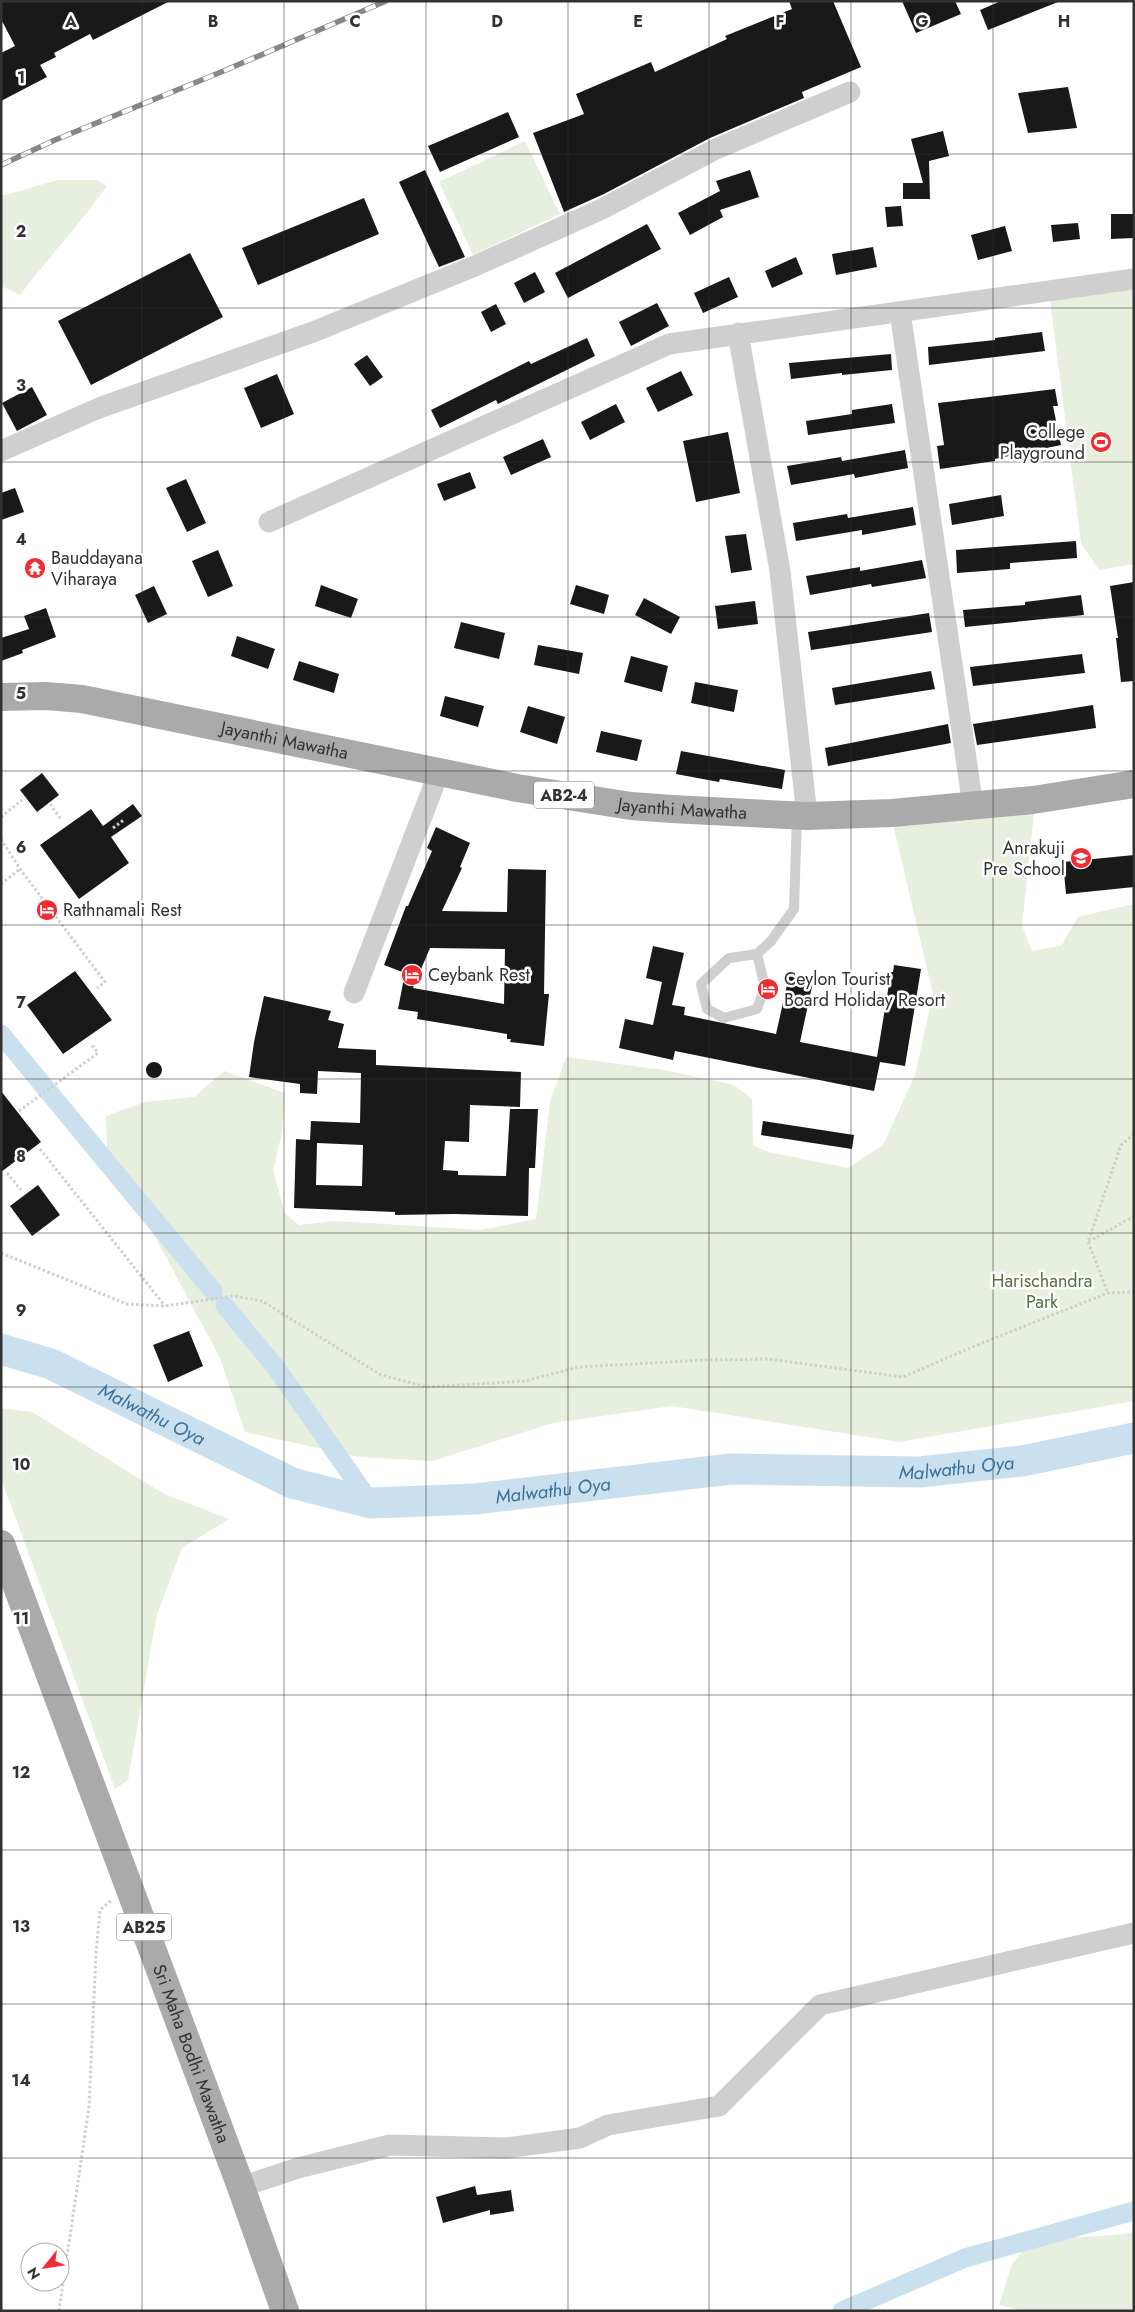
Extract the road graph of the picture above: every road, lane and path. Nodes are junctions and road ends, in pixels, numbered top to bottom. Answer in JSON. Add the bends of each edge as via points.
{"nodes":[{"id":1,"x":850,"y":92,"type":"dead end"},
{"id":2,"x":1134,"y":279,"type":"edge"},
{"id":3,"x":900,"y":312,"type":"junction"},
{"id":4,"x":738,"y":333,"type":"junction"},
{"id":5,"x":1,"y":451,"type":"edge"},
{"id":6,"x":269,"y":522,"type":"dead end"},
{"id":7,"x":1,"y":697,"type":"edge"},
{"id":8,"x":439,"y":772,"type":"junction"},
{"id":9,"x":1134,"y":784,"type":"edge"},
{"id":10,"x":22,"y":800,"type":"dead end"},
{"id":11,"x":50,"y":804,"type":"dead end"},
{"id":12,"x":973,"y":806,"type":"junction"},
{"id":13,"x":802,"y":815,"type":"junction"},
{"id":14,"x":1,"y":817,"type":"edge"},
{"id":15,"x":61,"y":819,"type":"dead end"},
{"id":16,"x":125,"y":819,"type":"dead end"},
{"id":17,"x":113,"y":828,"type":"dead end"},
{"id":18,"x":1,"y":839,"type":"edge"},
{"id":19,"x":20,"y":869,"type":"junction"},
{"id":20,"x":1,"y":884,"type":"edge"},
{"id":21,"x":756,"y":954,"type":"junction"},
{"id":22,"x":97,"y":988,"type":"dead end"},
{"id":23,"x":354,"y":993,"type":"dead end"},
{"id":24,"x":91,"y":1044,"type":"dead end"},
{"id":25,"x":19,"y":1111,"type":"dead end"},
{"id":26,"x":1134,"y":1134,"type":"edge"},
{"id":27,"x":40,"y":1149,"type":"dead end"},
{"id":28,"x":8,"y":1173,"type":"dead end"},
{"id":29,"x":21,"y":1190,"type":"dead end"},
{"id":30,"x":1134,"y":1216,"type":"edge"},
{"id":31,"x":1088,"y":1242,"type":"junction"},
{"id":32,"x":1,"y":1253,"type":"edge"},
{"id":33,"x":1134,"y":1292,"type":"edge"},
{"id":34,"x":1108,"y":1294,"type":"junction"},
{"id":35,"x":165,"y":1306,"type":"junction"},
{"id":36,"x":1,"y":1544,"type":"edge"},
{"id":37,"x":129,"y":1886,"type":"junction"},
{"id":38,"x":1134,"y":1933,"type":"edge"},
{"id":39,"x":241,"y":2186,"type":"junction"},
{"id":40,"x":59,"y":2311,"type":"edge"},
{"id":41,"x":285,"y":2311,"type":"edge"}],
"edges":[{"from":1,"to":5,"type":"street","via":[[716,149],[602,210],[475,266],[313,332],[99,408]]},
{"from":2,"to":3,"type":"street"},
{"from":3,"to":4,"type":"street"},
{"from":3,"to":12,"type":"street"},
{"from":4,"to":6,"type":"street","via":[[669,344]]},
{"from":4,"to":13,"type":"street","via":[[780,571]]},
{"from":7,"to":8,"type":"main road","name":"Jayanthi Mawatha","number":"AB2-4","via":[[46,696],[82,700]]},
{"from":8,"to":13,"type":"main road","name":"Jayanthi Mawatha","number":"AB2-4","via":[[631,806]]},
{"from":8,"to":23,"type":"street"},
{"from":9,"to":12,"type":"main road","name":"Jayanthi Mawatha","number":"AB2-4"},
{"from":10,"to":14,"type":"path"},
{"from":11,"to":15,"type":"path"},
{"from":12,"to":13,"type":"main road","name":"Jayanthi Mawatha","number":"AB2-4","via":[[892,813]]},
{"from":13,"to":21,"type":"lane","via":[[794,909],[771,941]]},
{"from":16,"to":17,"type":"path"},
{"from":18,"to":19,"type":"path"},
{"from":19,"to":20,"type":"path"},
{"from":19,"to":22,"type":"path","via":[[105,982]]},
{"from":21,"to":21,"type":"lane","via":[[729,958],[701,984],[707,1009],[724,1018],[758,1009],[765,988]]},
{"from":24,"to":25,"type":"path","via":[[98,1053]]},
{"from":26,"to":31,"type":"path","via":[[1121,1145]]},
{"from":27,"to":35,"type":"path"},
{"from":28,"to":29,"type":"path"},
{"from":30,"to":31,"type":"path"},
{"from":31,"to":34,"type":"path"},
{"from":32,"to":35,"type":"path","via":[[127,1304]]},
{"from":33,"to":34,"type":"path"},
{"from":34,"to":35,"type":"path","via":[[903,1377],[768,1359],[705,1360],[578,1367],[525,1380],[427,1387],[382,1375],[262,1301],[234,1296]]},
{"from":36,"to":37,"type":"main road","name":"Sri Maha Bodhi Mawatha","number":"AB25"},
{"from":37,"to":39,"type":"main road","name":"Sri Maha Bodhi Mawatha","number":"AB25"},
{"from":37,"to":40,"type":"path","via":[[100,1910],[90,2107]]},
{"from":38,"to":39,"type":"street","via":[[820,2005],[719,2106],[608,2125],[580,2138],[506,2148],[390,2145]]},
{"from":39,"to":41,"type":"main road","name":"Sri Maha Bodhi Mawatha","number":"AB25"}]}
